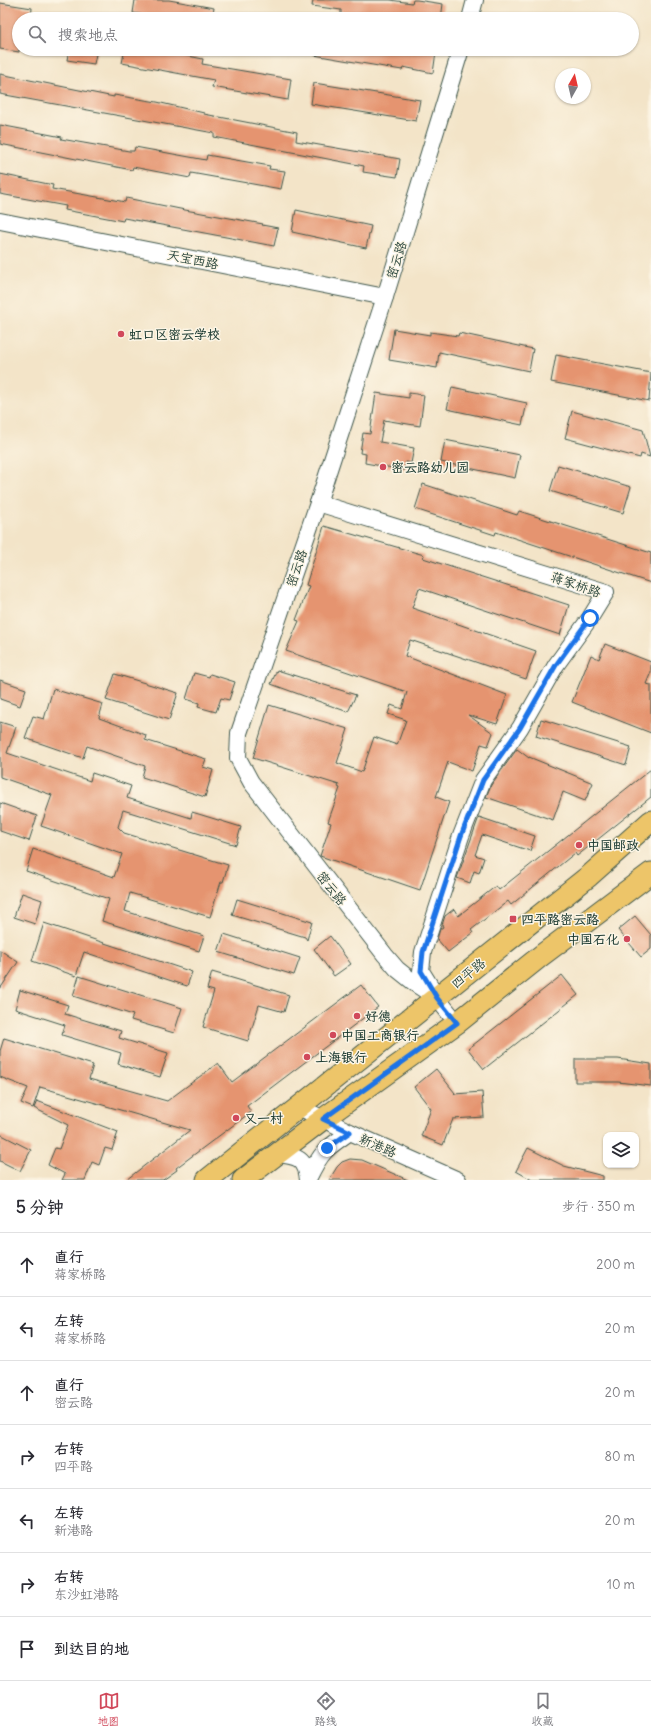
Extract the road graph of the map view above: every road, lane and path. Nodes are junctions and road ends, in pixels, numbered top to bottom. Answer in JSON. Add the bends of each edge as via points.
{"nodes":[{"id":1,"x":475,"y":0,"type":"edge"},
{"id":2,"x":472,"y":12,"type":"edge"},
{"id":3,"x":459,"y":56,"type":"edge"},
{"id":4,"x":0,"y":221,"type":"edge"},
{"id":5,"x":385,"y":297,"type":"junction"},
{"id":6,"x":318,"y":504,"type":"junction"},
{"id":7,"x":651,"y":821,"type":"edge"},
{"id":8,"x":651,"y":837,"type":"edge"},
{"id":9,"x":651,"y":858,"type":"edge"},
{"id":10,"x":651,"y":873,"type":"edge"},
{"id":11,"x":589,"y":876,"type":"junction"},
{"id":12,"x":619,"y":898,"type":"junction"},
{"id":13,"x":437,"y":998,"type":"junction"},
{"id":14,"x":457,"y":1023,"type":"junction"},
{"id":15,"x":298,"y":1107,"type":"junction"},
{"id":16,"x":323,"y":1119,"type":"junction"},
{"id":17,"x":350,"y":1132,"type":"junction"},
{"id":18,"x":277,"y":1154,"type":"junction"},
{"id":19,"x":207,"y":1180,"type":"edge"},
{"id":20,"x":242,"y":1180,"type":"edge"},
{"id":21,"x":308,"y":1180,"type":"edge"},
{"id":22,"x":458,"y":1180,"type":"edge"}],
"edges":[{"from":1,"to":2,"type":"street"},
{"from":3,"to":5,"type":"street","name":"密云路"},
{"from":4,"to":5,"type":"street","name":"天宝西路"},
{"from":5,"to":6,"type":"street","name":"密云路"},
{"from":6,"to":13,"type":"street","name":"密云路","via":[[239,733],[238,758],[251,782],[385,955],[417,986]]},
{"from":6,"to":13,"type":"street","name":"蒋家桥路","via":[[606,592],[556,665],[520,728],[483,780],[461,836],[423,952],[421,971]]},
{"from":7,"to":11,"type":"main road","name":"四平路"},
{"from":8,"to":11,"type":"main road"},
{"from":9,"to":12,"type":"main road","via":[[637,871]]},
{"from":10,"to":12,"type":"main road"},
{"from":11,"to":13,"type":"main road","name":"四平路"},
{"from":12,"to":14,"type":"main road"},
{"from":13,"to":14,"type":"street","name":"密云路"},
{"from":13,"to":15,"type":"main road","name":"四平路"},
{"from":14,"to":16,"type":"main road"},
{"from":15,"to":16,"type":"street","name":"新港路"},
{"from":15,"to":19,"type":"main road","name":"四平路"},
{"from":16,"to":17,"type":"street","name":"新港路"},
{"from":16,"to":18,"type":"main road"},
{"from":17,"to":21,"type":"street","via":[[327,1148],[315,1164]]},
{"from":17,"to":22,"type":"street","name":"新港路"},
{"from":18,"to":20,"type":"main road"},
{"from":18,"to":21,"type":"street","via":[[296,1157],[303,1162]]}]}
